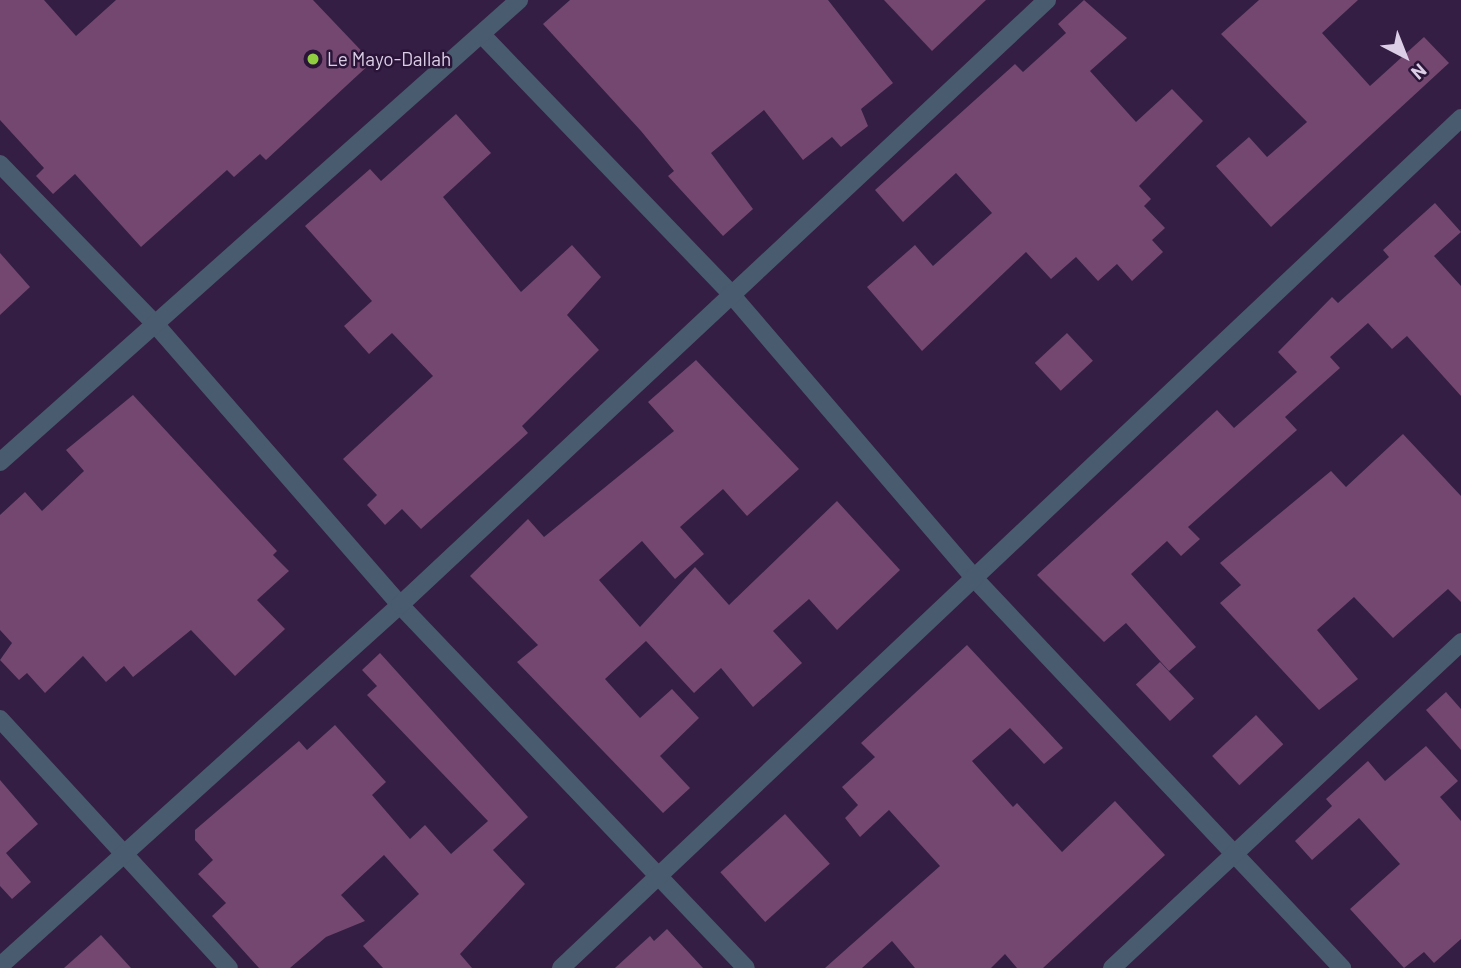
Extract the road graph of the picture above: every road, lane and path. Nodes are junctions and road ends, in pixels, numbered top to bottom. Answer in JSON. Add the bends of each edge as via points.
{"nodes":[{"id":1,"x":519,"y":0,"type":"edge"},
{"id":2,"x":1047,"y":0,"type":"edge"},
{"id":3,"x":484,"y":37,"type":"junction"},
{"id":4,"x":1461,"y":118,"type":"edge"},
{"id":5,"x":0,"y":164,"type":"edge"},
{"id":6,"x":730,"y":293,"type":"junction"},
{"id":7,"x":156,"y":325,"type":"junction"},
{"id":8,"x":0,"y":462,"type":"edge"},
{"id":9,"x":973,"y":578,"type":"junction"},
{"id":10,"x":400,"y":605,"type":"junction"},
{"id":11,"x":1461,"y":642,"type":"edge"},
{"id":12,"x":0,"y":719,"type":"edge"},
{"id":13,"x":123,"y":850,"type":"junction"},
{"id":14,"x":1233,"y":850,"type":"junction"},
{"id":15,"x":660,"y":878,"type":"junction"},
{"id":16,"x":0,"y":966,"type":"edge"},
{"id":17,"x":229,"y":968,"type":"edge"},
{"id":18,"x":561,"y":968,"type":"edge"},
{"id":19,"x":746,"y":968,"type":"edge"},
{"id":20,"x":1112,"y":968,"type":"edge"},
{"id":21,"x":1342,"y":968,"type":"edge"}],
"edges":[{"from":1,"to":3,"type":"street"},
{"from":2,"to":6,"type":"street"},
{"from":3,"to":6,"type":"street"},
{"from":3,"to":7,"type":"street"},
{"from":4,"to":9,"type":"street"},
{"from":5,"to":7,"type":"street"},
{"from":6,"to":9,"type":"street"},
{"from":6,"to":10,"type":"street"},
{"from":7,"to":8,"type":"street"},
{"from":7,"to":10,"type":"street"},
{"from":9,"to":14,"type":"street"},
{"from":9,"to":15,"type":"street"},
{"from":10,"to":13,"type":"street"},
{"from":10,"to":15,"type":"street"},
{"from":11,"to":14,"type":"street"},
{"from":12,"to":13,"type":"street"},
{"from":13,"to":16,"type":"street"},
{"from":13,"to":17,"type":"street"},
{"from":14,"to":20,"type":"street"},
{"from":14,"to":21,"type":"street"},
{"from":15,"to":18,"type":"street"},
{"from":15,"to":19,"type":"street"}]}
